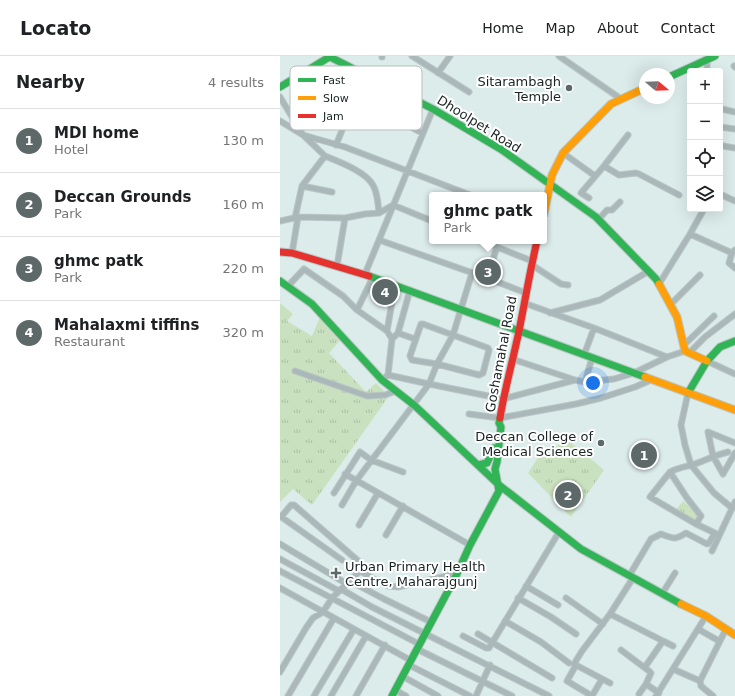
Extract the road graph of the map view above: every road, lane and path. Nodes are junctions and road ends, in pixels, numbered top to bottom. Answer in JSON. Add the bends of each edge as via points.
{"nodes":[{"id":1,"x":330,"y":56,"type":"edge"},
{"id":2,"x":412,"y":56,"type":"edge"},
{"id":3,"x":450,"y":56,"type":"edge"},
{"id":4,"x":559,"y":56,"type":"edge"},
{"id":5,"x":715,"y":56,"type":"edge"},
{"id":6,"x":707,"y":60,"type":"junction"},
{"id":7,"x":316,"y":66,"type":"edge"},
{"id":8,"x":349,"y":66,"type":"edge"},
{"id":9,"x":707,"y":68,"type":"edge"},
{"id":10,"x":438,"y":73,"type":"junction"},
{"id":11,"x":675,"y":74,"type":"edge"},
{"id":12,"x":290,"y":81,"type":"edge"},
{"id":13,"x":280,"y":87,"type":"edge"},
{"id":14,"x":639,"y":91,"type":"edge"},
{"id":15,"x":469,"y":92,"type":"dead end"},
{"id":16,"x":280,"y":97,"type":"edge"},
{"id":17,"x":621,"y":99,"type":"junction"},
{"id":18,"x":422,"y":103,"type":"edge"},
{"id":19,"x":433,"y":109,"type":"junction"},
{"id":20,"x":723,"y":109,"type":"edge"},
{"id":21,"x":735,"y":112,"type":"edge"},
{"id":22,"x":290,"y":114,"type":"edge"},
{"id":23,"x":281,"y":123,"type":"edge"},
{"id":24,"x":723,"y":127,"type":"edge"},
{"id":25,"x":290,"y":128,"type":"edge"},
{"id":26,"x":735,"y":129,"type":"edge"},
{"id":27,"x":294,"y":130,"type":"edge"},
{"id":28,"x":300,"y":130,"type":"edge"},
{"id":29,"x":342,"y":130,"type":"edge"},
{"id":30,"x":416,"y":130,"type":"edge"},
{"id":31,"x":422,"y":133,"type":"junction"},
{"id":32,"x":303,"y":135,"type":"junction"},
{"id":33,"x":628,"y":135,"type":"dead end"},
{"id":34,"x":336,"y":145,"type":"junction"},
{"id":35,"x":723,"y":146,"type":"edge"},
{"id":36,"x":735,"y":148,"type":"edge"},
{"id":37,"x":563,"y":153,"type":"junction"},
{"id":38,"x":325,"y":156,"type":"junction"},
{"id":39,"x":604,"y":166,"type":"junction"},
{"id":40,"x":407,"y":170,"type":"junction"},
{"id":41,"x":595,"y":176,"type":"junction"},
{"id":42,"x":302,"y":186,"type":"junction"},
{"id":43,"x":550,"y":186,"type":"junction"},
{"id":44,"x":332,"y":192,"type":"dead end"},
{"id":45,"x":462,"y":192,"type":"edge"},
{"id":46,"x":679,"y":195,"type":"dead end"},
{"id":47,"x":723,"y":195,"type":"edge"},
{"id":48,"x":589,"y":198,"type":"dead end"},
{"id":49,"x":547,"y":200,"type":"edge"},
{"id":50,"x":735,"y":200,"type":"edge"},
{"id":51,"x":620,"y":202,"type":"dead end"},
{"id":52,"x":393,"y":205,"type":"junction"},
{"id":53,"x":702,"y":212,"type":"edge"},
{"id":54,"x":379,"y":213,"type":"junction"},
{"id":55,"x":297,"y":218,"type":"junction"},
{"id":56,"x":345,"y":218,"type":"junction"},
{"id":57,"x":429,"y":220,"type":"edge"},
{"id":58,"x":598,"y":220,"type":"junction"},
{"id":59,"x":280,"y":221,"type":"edge"},
{"id":60,"x":690,"y":234,"type":"junction"},
{"id":61,"x":379,"y":240,"type":"junction"},
{"id":62,"x":490,"y":244,"type":"edge"},
{"id":63,"x":536,"y":244,"type":"edge"},
{"id":64,"x":497,"y":247,"type":"junction"},
{"id":65,"x":733,"y":251,"type":"edge"},
{"id":66,"x":280,"y":252,"type":"edge"},
{"id":67,"x":292,"y":253,"type":"junction"},
{"id":68,"x":532,"y":263,"type":"junction"},
{"id":69,"x":337,"y":266,"type":"junction"},
{"id":70,"x":735,"y":268,"type":"edge"},
{"id":71,"x":649,"y":271,"type":"junction"},
{"id":72,"x":472,"y":272,"type":"junction"},
{"id":73,"x":365,"y":274,"type":"junction"},
{"id":74,"x":700,"y":275,"type":"dead end"},
{"id":75,"x":373,"y":276,"type":"junction"},
{"id":76,"x":487,"y":278,"type":"junction"},
{"id":77,"x":280,"y":281,"type":"edge"},
{"id":78,"x":659,"y":284,"type":"junction"},
{"id":79,"x":395,"y":285,"type":"junction"},
{"id":80,"x":568,"y":285,"type":"dead end"},
{"id":81,"x":288,"y":286,"type":"junction"},
{"id":82,"x":410,"y":290,"type":"junction"},
{"id":83,"x":526,"y":293,"type":"junction"},
{"id":84,"x":524,"y":303,"type":"junction"},
{"id":85,"x":671,"y":304,"type":"junction"},
{"id":86,"x":357,"y":310,"type":"junction"},
{"id":87,"x":461,"y":310,"type":"junction"},
{"id":88,"x":550,"y":313,"type":"junction"},
{"id":89,"x":735,"y":314,"type":"edge"},
{"id":90,"x":714,"y":316,"type":"dead end"},
{"id":91,"x":594,"y":328,"type":"junction"},
{"id":92,"x":387,"y":331,"type":"junction"},
{"id":93,"x":519,"y":332,"type":"junction"},
{"id":94,"x":398,"y":333,"type":"junction"},
{"id":95,"x":453,"y":335,"type":"junction"},
{"id":96,"x":415,"y":339,"type":"junction"},
{"id":97,"x":392,"y":340,"type":"junction"},
{"id":98,"x":735,"y":341,"type":"edge"},
{"id":99,"x":686,"y":350,"type":"junction"},
{"id":100,"x":588,"y":357,"type":"junction"},
{"id":101,"x":667,"y":357,"type":"junction"},
{"id":102,"x":512,"y":359,"type":"junction"},
{"id":103,"x":707,"y":361,"type":"junction"},
{"id":104,"x":437,"y":364,"type":"junction"},
{"id":105,"x":295,"y":371,"type":"dead end"},
{"id":106,"x":634,"y":373,"type":"junction"},
{"id":107,"x":735,"y":374,"type":"edge"},
{"id":108,"x":385,"y":378,"type":"junction"},
{"id":109,"x":652,"y":379,"type":"junction"},
{"id":110,"x":575,"y":380,"type":"junction"},
{"id":111,"x":585,"y":382,"type":"junction"},
{"id":112,"x":429,"y":384,"type":"junction"},
{"id":113,"x":396,"y":391,"type":"junction"},
{"id":114,"x":688,"y":393,"type":"junction"},
{"id":115,"x":503,"y":399,"type":"junction"},
{"id":116,"x":414,"y":405,"type":"junction"},
{"id":117,"x":735,"y":410,"type":"edge"},
{"id":118,"x":469,"y":414,"type":"dead end"},
{"id":119,"x":500,"y":421,"type":"junction"},
{"id":120,"x":735,"y":443,"type":"edge"},
{"id":121,"x":494,"y":448,"type":"junction"},
{"id":122,"x":728,"y":452,"type":"dead end"},
{"id":123,"x":735,"y":453,"type":"edge"},
{"id":124,"x":713,"y":456,"type":"junction"},
{"id":125,"x":371,"y":460,"type":"junction"},
{"id":126,"x":478,"y":465,"type":"junction"},
{"id":127,"x":691,"y":465,"type":"junction"},
{"id":128,"x":494,"y":466,"type":"junction"},
{"id":129,"x":403,"y":472,"type":"dead end"},
{"id":130,"x":670,"y":472,"type":"junction"},
{"id":131,"x":345,"y":474,"type":"junction"},
{"id":132,"x":356,"y":481,"type":"junction"},
{"id":133,"x":499,"y":484,"type":"junction"},
{"id":134,"x":334,"y":493,"type":"dead end"},
{"id":135,"x":378,"y":493,"type":"junction"},
{"id":136,"x":735,"y":502,"type":"edge"},
{"id":137,"x":342,"y":505,"type":"dead end"},
{"id":138,"x":403,"y":506,"type":"junction"},
{"id":139,"x":732,"y":508,"type":"junction"},
{"id":140,"x":281,"y":517,"type":"edge"},
{"id":141,"x":696,"y":524,"type":"junction"},
{"id":142,"x":359,"y":525,"type":"dead end"},
{"id":143,"x":558,"y":532,"type":"junction"},
{"id":144,"x":717,"y":534,"type":"junction"},
{"id":145,"x":386,"y":535,"type":"dead end"},
{"id":146,"x":280,"y":544,"type":"edge"},
{"id":147,"x":470,"y":545,"type":"junction"},
{"id":148,"x":712,"y":550,"type":"dead end"},
{"id":149,"x":280,"y":559,"type":"edge"},
{"id":150,"x":342,"y":560,"type":"dead end"},
{"id":151,"x":280,"y":571,"type":"edge"},
{"id":152,"x":360,"y":571,"type":"junction"},
{"id":153,"x":675,"y":573,"type":"dead end"},
{"id":154,"x":456,"y":576,"type":"junction"},
{"id":155,"x":631,"y":577,"type":"junction"},
{"id":156,"x":348,"y":582,"type":"junction"},
{"id":157,"x":526,"y":586,"type":"junction"},
{"id":158,"x":280,"y":588,"type":"edge"},
{"id":159,"x":340,"y":590,"type":"junction"},
{"id":160,"x":662,"y":594,"type":"junction"},
{"id":161,"x":332,"y":598,"type":"junction"},
{"id":162,"x":518,"y":598,"type":"junction"},
{"id":163,"x":566,"y":598,"type":"dead end"},
{"id":164,"x":558,"y":605,"type":"dead end"},
{"id":165,"x":323,"y":612,"type":"junction"},
{"id":166,"x":610,"y":614,"type":"junction"},
{"id":167,"x":706,"y":616,"type":"junction"},
{"id":168,"x":334,"y":618,"type":"junction"},
{"id":169,"x":505,"y":621,"type":"junction"},
{"id":170,"x":431,"y":622,"type":"junction"},
{"id":171,"x":603,"y":624,"type":"junction"},
{"id":172,"x":354,"y":629,"type":"junction"},
{"id":173,"x":698,"y":629,"type":"junction"},
{"id":174,"x":726,"y":629,"type":"junction"},
{"id":175,"x":426,"y":633,"type":"junction"},
{"id":176,"x":478,"y":634,"type":"dead end"},
{"id":177,"x":576,"y":634,"type":"dead end"},
{"id":178,"x":735,"y":635,"type":"edge"},
{"id":179,"x":366,"y":636,"type":"junction"},
{"id":180,"x":463,"y":636,"type":"dead end"},
{"id":181,"x":664,"y":641,"type":"junction"},
{"id":182,"x":719,"y":641,"type":"junction"},
{"id":183,"x":492,"y":642,"type":"junction"},
{"id":184,"x":385,"y":645,"type":"junction"},
{"id":185,"x":418,"y":646,"type":"junction"},
{"id":186,"x":673,"y":646,"type":"dead end"},
{"id":187,"x":620,"y":650,"type":"dead end"},
{"id":188,"x":410,"y":662,"type":"junction"},
{"id":189,"x":569,"y":664,"type":"dead end"},
{"id":190,"x":490,"y":665,"type":"junction"},
{"id":191,"x":576,"y":666,"type":"junction"},
{"id":192,"x":645,"y":667,"type":"junction"},
{"id":193,"x":673,"y":669,"type":"junction"},
{"id":194,"x":280,"y":672,"type":"edge"},
{"id":195,"x":402,"y":676,"type":"junction"},
{"id":196,"x":552,"y":678,"type":"dead end"},
{"id":197,"x":602,"y":679,"type":"junction"},
{"id":198,"x":483,"y":681,"type":"junction"},
{"id":199,"x":700,"y":681,"type":"junction"},
{"id":200,"x":610,"y":683,"type":"dead end"},
{"id":201,"x":646,"y":684,"type":"junction"},
{"id":202,"x":394,"y":693,"type":"edge"},
{"id":203,"x":639,"y":694,"type":"dead end"},
{"id":204,"x":658,"y":694,"type":"edge"},
{"id":205,"x":288,"y":696,"type":"edge"},
{"id":206,"x":314,"y":696,"type":"edge"},
{"id":207,"x":331,"y":696,"type":"edge"},
{"id":208,"x":356,"y":696,"type":"edge"},
{"id":209,"x":406,"y":696,"type":"edge"},
{"id":210,"x":438,"y":696,"type":"edge"},
{"id":211,"x":470,"y":696,"type":"edge"},
{"id":212,"x":476,"y":696,"type":"edge"},
{"id":213,"x":512,"y":696,"type":"edge"},
{"id":214,"x":549,"y":696,"type":"edge"},
{"id":215,"x":592,"y":696,"type":"edge"},
{"id":216,"x":713,"y":696,"type":"edge"}],
"edges":[{"from":1,"to":7,"type":"street"},
{"from":1,"to":8,"type":"street","name":"Dhoolpet Road"},
{"from":2,"to":10,"type":"street"},
{"from":3,"to":10,"type":"street"},
{"from":4,"to":17,"type":"street"},
{"from":5,"to":6,"type":"street"},
{"from":6,"to":9,"type":"street"},
{"from":6,"to":11,"type":"street"},
{"from":10,"to":15,"type":"street"},
{"from":12,"to":13,"type":"street"},
{"from":14,"to":17,"type":"street"},
{"from":16,"to":22,"type":"street"},
{"from":17,"to":37,"type":"street","via":[[611,104]]},
{"from":18,"to":19,"type":"street","name":"Dhoolpet Road"},
{"from":19,"to":31,"type":"street"},
{"from":19,"to":43,"type":"street","name":"Dhoolpet Road","via":[[502,150]]},
{"from":20,"to":21,"type":"street"},
{"from":23,"to":25,"type":"street"},
{"from":24,"to":26,"type":"street"},
{"from":27,"to":32,"type":"street"},
{"from":28,"to":32,"type":"street"},
{"from":29,"to":34,"type":"street"},
{"from":30,"to":31,"type":"street"},
{"from":31,"to":40,"type":"street"},
{"from":32,"to":34,"type":"street"},
{"from":32,"to":38,"type":"street"},
{"from":33,"to":39,"type":"street"},
{"from":34,"to":40,"type":"street"},
{"from":35,"to":36,"type":"street"},
{"from":37,"to":41,"type":"street"},
{"from":37,"to":43,"type":"street","via":[[556,165]]},
{"from":38,"to":42,"type":"street"},
{"from":38,"to":54,"type":"street","via":[[367,178],[377,194]]},
{"from":39,"to":41,"type":"street"},
{"from":39,"to":46,"type":"street","via":[[619,175],[639,174]]},
{"from":40,"to":45,"type":"street"},
{"from":40,"to":52,"type":"street"},
{"from":41,"to":48,"type":"street","via":[[581,193]]},
{"from":42,"to":44,"type":"street"},
{"from":42,"to":55,"type":"street"},
{"from":43,"to":49,"type":"street"},
{"from":43,"to":58,"type":"street","name":"Dhoolpet Road"},
{"from":47,"to":50,"type":"street"},
{"from":51,"to":58,"type":"street","via":[[612,210],[607,210]]},
{"from":52,"to":54,"type":"street"},
{"from":52,"to":57,"type":"street"},
{"from":52,"to":61,"type":"street"},
{"from":53,"to":60,"type":"street"},
{"from":54,"to":56,"type":"street"},
{"from":55,"to":56,"type":"street"},
{"from":55,"to":59,"type":"street"},
{"from":55,"to":67,"type":"street"},
{"from":56,"to":69,"type":"street"},
{"from":58,"to":71,"type":"street","name":"Dhoolpet Road"},
{"from":60,"to":65,"type":"street"},
{"from":60,"to":78,"type":"street"},
{"from":61,"to":72,"type":"street"},
{"from":61,"to":73,"type":"street"},
{"from":62,"to":64,"type":"street"},
{"from":63,"to":68,"type":"street","name":"Goshamahal Road"},
{"from":64,"to":68,"type":"street"},
{"from":64,"to":76,"type":"street"},
{"from":65,"to":70,"type":"street","via":[[729,263]]},
{"from":66,"to":67,"type":"street"},
{"from":67,"to":69,"type":"street"},
{"from":68,"to":80,"type":"street","via":[[561,284]]},
{"from":68,"to":83,"type":"street","name":"Goshamahal Road"},
{"from":69,"to":73,"type":"street"},
{"from":71,"to":78,"type":"street","name":"Dhoolpet Road"},
{"from":71,"to":88,"type":"street","via":[[600,300]]},
{"from":72,"to":76,"type":"street"},
{"from":72,"to":87,"type":"street"},
{"from":73,"to":75,"type":"street"},
{"from":74,"to":85,"type":"street"},
{"from":75,"to":79,"type":"street"},
{"from":75,"to":86,"type":"street"},
{"from":76,"to":83,"type":"street"},
{"from":77,"to":81,"type":"street"},
{"from":78,"to":85,"type":"street","name":"Dhoolpet Road"},
{"from":79,"to":82,"type":"street"},
{"from":79,"to":92,"type":"street"},
{"from":81,"to":86,"type":"street","via":[[304,269],[343,296]]},
{"from":81,"to":108,"type":"street","via":[[312,304]]},
{"from":82,"to":87,"type":"street"},
{"from":82,"to":94,"type":"street"},
{"from":83,"to":84,"type":"street","name":"Goshamahal Road"},
{"from":84,"to":88,"type":"street"},
{"from":84,"to":93,"type":"street","name":"Goshamahal Road"},
{"from":85,"to":99,"type":"street","name":"Dhoolpet Road"},
{"from":86,"to":92,"type":"street"},
{"from":87,"to":93,"type":"street"},
{"from":87,"to":95,"type":"street"},
{"from":88,"to":91,"type":"street"},
{"from":89,"to":99,"type":"street"},
{"from":90,"to":99,"type":"street"},
{"from":91,"to":100,"type":"street"},
{"from":91,"to":101,"type":"street"},
{"from":92,"to":97,"type":"street"},
{"from":93,"to":100,"type":"street"},
{"from":93,"to":102,"type":"street","name":"Goshamahal Road"},
{"from":94,"to":96,"type":"street"},
{"from":94,"to":97,"type":"street"},
{"from":95,"to":96,"type":"street","via":[[423,324],[419,326]]},
{"from":95,"to":104,"type":"street"},
{"from":95,"to":104,"type":"street","via":[[488,348],[483,373],[479,375]]},
{"from":96,"to":104,"type":"street","via":[[410,358]]},
{"from":97,"to":108,"type":"street"},
{"from":98,"to":103,"type":"street","via":[[720,347]]},
{"from":99,"to":101,"type":"street"},
{"from":99,"to":103,"type":"street"},
{"from":100,"to":106,"type":"street"},
{"from":100,"to":111,"type":"street"},
{"from":101,"to":106,"type":"street"},
{"from":102,"to":110,"type":"street"},
{"from":102,"to":115,"type":"street","name":"Goshamahal Road"},
{"from":103,"to":107,"type":"street"},
{"from":103,"to":114,"type":"street"},
{"from":104,"to":112,"type":"street"},
{"from":105,"to":113,"type":"street","via":[[367,396],[385,395]]},
{"from":106,"to":109,"type":"street"},
{"from":106,"to":111,"type":"street","via":[[614,379]]},
{"from":108,"to":112,"type":"street"},
{"from":108,"to":113,"type":"street"},
{"from":109,"to":114,"type":"street"},
{"from":109,"to":119,"type":"street","via":[[601,398]]},
{"from":110,"to":111,"type":"street"},
{"from":110,"to":115,"type":"street"},
{"from":112,"to":115,"type":"street"},
{"from":112,"to":116,"type":"street"},
{"from":113,"to":116,"type":"street"},
{"from":114,"to":117,"type":"street"},
{"from":114,"to":127,"type":"street","via":[[681,425]]},
{"from":115,"to":119,"type":"street","name":"Goshamahal Road"},
{"from":116,"to":125,"type":"street"},
{"from":116,"to":126,"type":"street"},
{"from":118,"to":119,"type":"street"},
{"from":119,"to":121,"type":"street"},
{"from":119,"to":128,"type":"street","name":"Goshamahal Road","via":[[502,426],[497,462]]},
{"from":120,"to":124,"type":"street","via":[[708,432]]},
{"from":121,"to":126,"type":"street","via":[[486,463]]},
{"from":121,"to":128,"type":"street"},
{"from":122,"to":124,"type":"street"},
{"from":123,"to":124,"type":"street","via":[[723,474]]},
{"from":124,"to":127,"type":"street"},
{"from":125,"to":129,"type":"street"},
{"from":125,"to":131,"type":"street","via":[[360,452]]},
{"from":125,"to":132,"type":"street"},
{"from":126,"to":133,"type":"street"},
{"from":127,"to":130,"type":"street"},
{"from":127,"to":139,"type":"street","via":[[714,493]]},
{"from":128,"to":133,"type":"street"},
{"from":130,"to":141,"type":"street","via":[[701,516]]},
{"from":130,"to":141,"type":"street","via":[[650,497]]},
{"from":131,"to":132,"type":"street"},
{"from":131,"to":134,"type":"street"},
{"from":132,"to":135,"type":"street"},
{"from":132,"to":137,"type":"street"},
{"from":133,"to":143,"type":"street"},
{"from":133,"to":147,"type":"street","via":[[499,491]]},
{"from":135,"to":138,"type":"street"},
{"from":135,"to":142,"type":"street"},
{"from":136,"to":139,"type":"street"},
{"from":138,"to":145,"type":"street"},
{"from":138,"to":147,"type":"street"},
{"from":139,"to":144,"type":"street"},
{"from":140,"to":150,"type":"street"},
{"from":140,"to":152,"type":"street","via":[[294,504],[364,566]]},
{"from":141,"to":144,"type":"street"},
{"from":143,"to":155,"type":"street","via":[[581,549]]},
{"from":143,"to":157,"type":"street"},
{"from":144,"to":148,"type":"street"},
{"from":144,"to":155,"type":"street","via":[[707,544],[686,533],[680,538],[661,534],[651,539]]},
{"from":146,"to":156,"type":"street"},
{"from":147,"to":154,"type":"street"},
{"from":149,"to":159,"type":"street"},
{"from":151,"to":161,"type":"street"},
{"from":152,"to":154,"type":"street","via":[[389,586],[398,587]]},
{"from":152,"to":156,"type":"street"},
{"from":153,"to":160,"type":"street"},
{"from":154,"to":170,"type":"street"},
{"from":155,"to":160,"type":"street"},
{"from":155,"to":166,"type":"street"},
{"from":156,"to":159,"type":"street"},
{"from":156,"to":170,"type":"street"},
{"from":157,"to":162,"type":"street"},
{"from":157,"to":164,"type":"street"},
{"from":158,"to":165,"type":"street"},
{"from":159,"to":161,"type":"street"},
{"from":159,"to":175,"type":"street"},
{"from":160,"to":167,"type":"street"},
{"from":161,"to":165,"type":"street"},
{"from":161,"to":185,"type":"street"},
{"from":162,"to":169,"type":"street"},
{"from":162,"to":177,"type":"street"},
{"from":163,"to":171,"type":"street"},
{"from":165,"to":168,"type":"street"},
{"from":165,"to":194,"type":"street","via":[[313,618]]},
{"from":166,"to":171,"type":"street"},
{"from":166,"to":181,"type":"street"},
{"from":167,"to":173,"type":"street"},
{"from":167,"to":174,"type":"street"},
{"from":168,"to":172,"type":"street"},
{"from":168,"to":205,"type":"street"},
{"from":169,"to":183,"type":"street"},
{"from":169,"to":189,"type":"street","via":[[541,642]]},
{"from":170,"to":175,"type":"street"},
{"from":171,"to":191,"type":"street","via":[[582,651],[574,664]]},
{"from":172,"to":179,"type":"street"},
{"from":172,"to":206,"type":"street"},
{"from":173,"to":182,"type":"street"},
{"from":173,"to":193,"type":"street"},
{"from":174,"to":178,"type":"street"},
{"from":174,"to":182,"type":"street"},
{"from":175,"to":185,"type":"street"},
{"from":175,"to":190,"type":"street"},
{"from":176,"to":183,"type":"street"},
{"from":179,"to":184,"type":"street"},
{"from":179,"to":207,"type":"street"},
{"from":180,"to":183,"type":"street","via":[[488,649]]},
{"from":181,"to":186,"type":"street"},
{"from":181,"to":192,"type":"street"},
{"from":182,"to":199,"type":"street"},
{"from":183,"to":196,"type":"street"},
{"from":184,"to":188,"type":"street"},
{"from":184,"to":208,"type":"street"},
{"from":185,"to":188,"type":"street"},
{"from":185,"to":198,"type":"street"},
{"from":187,"to":192,"type":"street"},
{"from":188,"to":195,"type":"street"},
{"from":188,"to":211,"type":"street"},
{"from":190,"to":198,"type":"street"},
{"from":190,"to":214,"type":"street"},
{"from":191,"to":197,"type":"street"},
{"from":191,"to":215,"type":"street","via":[[567,681]]},
{"from":192,"to":201,"type":"street","via":[[651,673]]},
{"from":193,"to":199,"type":"street"},
{"from":193,"to":204,"type":"street"},
{"from":195,"to":202,"type":"street"},
{"from":195,"to":210,"type":"street"},
{"from":197,"to":200,"type":"street"},
{"from":197,"to":215,"type":"street"},
{"from":198,"to":212,"type":"street"},
{"from":198,"to":213,"type":"street"},
{"from":199,"to":216,"type":"street","via":[[701,686]]},
{"from":201,"to":203,"type":"street"},
{"from":201,"to":204,"type":"street"},
{"from":202,"to":209,"type":"street"}]}
